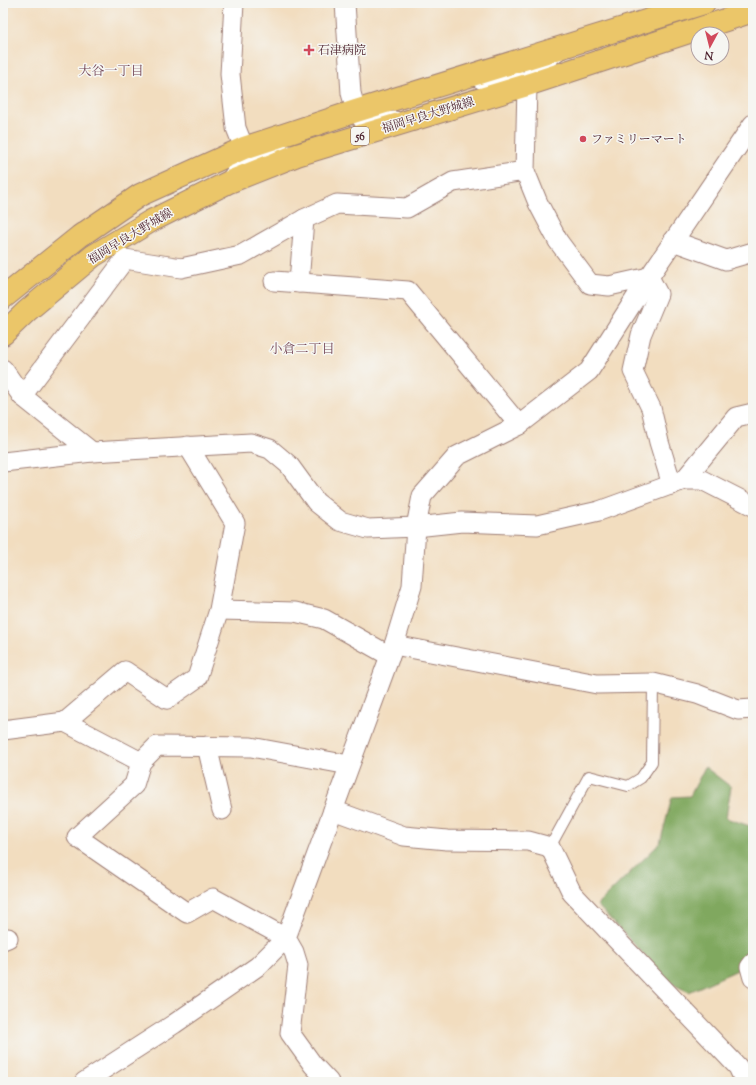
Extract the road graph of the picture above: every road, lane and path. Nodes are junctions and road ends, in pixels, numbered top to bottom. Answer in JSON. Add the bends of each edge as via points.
{"nodes":[{"id":1,"x":234,"y":3,"type":"edge"},
{"id":2,"x":345,"y":3,"type":"edge"},
{"id":3,"x":704,"y":3,"type":"edge"},
{"id":4,"x":753,"y":11,"type":"edge"},
{"id":5,"x":560,"y":49,"type":"junction"},
{"id":6,"x":447,"y":83,"type":"junction"},
{"id":7,"x":527,"y":85,"type":"junction"},
{"id":8,"x":356,"y":111,"type":"junction"},
{"id":9,"x":413,"y":119,"type":"junction"},
{"id":10,"x":753,"y":124,"type":"edge"},
{"id":11,"x":341,"y":142,"type":"junction"},
{"id":12,"x":244,"y":148,"type":"junction"},
{"id":13,"x":297,"y":155,"type":"junction"},
{"id":14,"x":525,"y":171,"type":"junction"},
{"id":15,"x":229,"y":182,"type":"junction"},
{"id":16,"x":304,"y":219,"type":"junction"},
{"id":17,"x":673,"y":241,"type":"junction"},
{"id":18,"x":753,"y":252,"type":"edge"},
{"id":19,"x":649,"y":277,"type":"junction"},
{"id":20,"x":274,"y":282,"type":"dead end"},
{"id":21,"x":299,"y":283,"type":"junction"},
{"id":22,"x":3,"y":298,"type":"edge"},
{"id":23,"x":3,"y":334,"type":"edge"},
{"id":24,"x":3,"y":369,"type":"edge"},
{"id":25,"x":22,"y":396,"type":"junction"},
{"id":26,"x":753,"y":413,"type":"edge"},
{"id":27,"x":519,"y":425,"type":"junction"},
{"id":28,"x":188,"y":446,"type":"junction"},
{"id":29,"x":92,"y":452,"type":"junction"},
{"id":30,"x":3,"y":462,"type":"edge"},
{"id":31,"x":678,"y":482,"type":"junction"},
{"id":32,"x":753,"y":506,"type":"edge"},
{"id":33,"x":416,"y":527,"type":"junction"},
{"id":34,"x":219,"y":610,"type":"junction"},
{"id":35,"x":392,"y":651,"type":"junction"},
{"id":36,"x":653,"y":683,"type":"junction"},
{"id":37,"x":753,"y":709,"type":"edge"},
{"id":38,"x":65,"y":722,"type":"junction"},
{"id":39,"x":3,"y":730,"type":"edge"},
{"id":40,"x":207,"y":746,"type":"junction"},
{"id":41,"x":141,"y":762,"type":"junction"},
{"id":42,"x":349,"y":765,"type":"junction"},
{"id":43,"x":222,"y":810,"type":"dead end"},
{"id":44,"x":333,"y":810,"type":"junction"},
{"id":45,"x":550,"y":847,"type":"junction"},
{"id":46,"x":286,"y":938,"type":"junction"},
{"id":47,"x":753,"y":963,"type":"edge"},
{"id":48,"x":753,"y":978,"type":"edge"},
{"id":49,"x":84,"y":1082,"type":"edge"},
{"id":50,"x":329,"y":1082,"type":"edge"},
{"id":51,"x":745,"y":1082,"type":"edge"}],
"edges":[{"from":1,"to":12,"type":"street","via":[[230,74],[236,128]]},
{"from":2,"to":8,"type":"street","via":[[351,93]]},
{"from":3,"to":5,"type":"main road","name":"福岡早良大野城線","number":"56"},
{"from":4,"to":7,"type":"main road","name":"福岡早良大野城線","number":"56"},
{"from":5,"to":6,"type":"main road","name":"福岡早良大野城線","number":"56"},
{"from":5,"to":7,"type":"street","via":[[537,66]]},
{"from":6,"to":7,"type":"street","via":[[510,75]]},
{"from":6,"to":8,"type":"main road","name":"福岡早良大野城線","number":"56"},
{"from":7,"to":9,"type":"main road","name":"福岡早良大野城線","number":"56"},
{"from":7,"to":14,"type":"street"},
{"from":8,"to":9,"type":"street","via":[[363,120],[375,123]]},
{"from":8,"to":11,"type":"street","via":[[353,126]]},
{"from":8,"to":12,"type":"main road","name":"福岡早良大野城線","number":"56"},
{"from":9,"to":11,"type":"main road","name":"福岡早良大野城線","number":"56"},
{"from":10,"to":17,"type":"street"},
{"from":11,"to":13,"type":"main road","name":"福岡早良大野城線","number":"56"},
{"from":12,"to":13,"type":"street","via":[[256,157]]},
{"from":12,"to":15,"type":"street","via":[[242,164]]},
{"from":12,"to":22,"type":"main road","name":"福岡早良大野城線","number":"56","via":[[140,195],[80,236]]},
{"from":13,"to":15,"type":"main road","name":"福岡早良大野城線","number":"56"},
{"from":14,"to":16,"type":"street","via":[[453,182],[407,208],[337,204]]},
{"from":14,"to":19,"type":"street","via":[[558,241],[590,284],[609,286]]},
{"from":15,"to":23,"type":"main road","name":"福岡早良大野城線","number":"56","via":[[151,221],[93,256]]},
{"from":16,"to":21,"type":"street"},
{"from":16,"to":25,"type":"street","via":[[241,255],[181,268],[125,260]]},
{"from":17,"to":18,"type":"street","via":[[726,260]]},
{"from":17,"to":19,"type":"street"},
{"from":19,"to":27,"type":"street","via":[[589,371]]},
{"from":19,"to":31,"type":"street","via":[[658,294],[641,335],[633,371],[651,408],[659,442]]},
{"from":20,"to":21,"type":"street"},
{"from":21,"to":27,"type":"street","via":[[408,291]]},
{"from":24,"to":25,"type":"street"},
{"from":25,"to":29,"type":"street"},
{"from":26,"to":31,"type":"street","via":[[736,417]]},
{"from":27,"to":33,"type":"street","via":[[457,456],[422,496]]},
{"from":28,"to":29,"type":"street"},
{"from":28,"to":33,"type":"street","via":[[251,443],[270,449],[289,464],[316,502],[340,521],[368,529]]},
{"from":28,"to":34,"type":"street","via":[[235,523]]},
{"from":29,"to":30,"type":"street"},
{"from":31,"to":32,"type":"street","via":[[702,480]]},
{"from":31,"to":33,"type":"street","via":[[599,511],[537,525],[462,522]]},
{"from":33,"to":35,"type":"street","via":[[412,586]]},
{"from":34,"to":35,"type":"street","via":[[295,612],[324,619]]},
{"from":34,"to":38,"type":"street","via":[[197,678],[167,699],[125,671]]},
{"from":35,"to":36,"type":"street","via":[[597,684]]},
{"from":35,"to":42,"type":"street"},
{"from":36,"to":37,"type":"street","via":[[697,694],[738,710]]},
{"from":36,"to":45,"type":"lane","via":[[652,762],[641,778],[628,786],[589,776]]},
{"from":38,"to":39,"type":"street"},
{"from":38,"to":41,"type":"street"},
{"from":40,"to":41,"type":"street","via":[[157,746]]},
{"from":40,"to":42,"type":"street","via":[[251,747]]},
{"from":40,"to":43,"type":"street"},
{"from":41,"to":46,"type":"street","via":[[134,785],[77,837],[187,913],[213,898]]},
{"from":42,"to":44,"type":"street"},
{"from":44,"to":45,"type":"street","via":[[404,836],[446,840],[528,841]]},
{"from":44,"to":46,"type":"street"},
{"from":45,"to":51,"type":"street","via":[[572,893],[738,1067]]},
{"from":46,"to":49,"type":"street","via":[[258,966]]},
{"from":46,"to":50,"type":"street","via":[[298,965],[290,1033],[312,1065]]},
{"from":47,"to":48,"type":"street","via":[[750,967]]}]}
